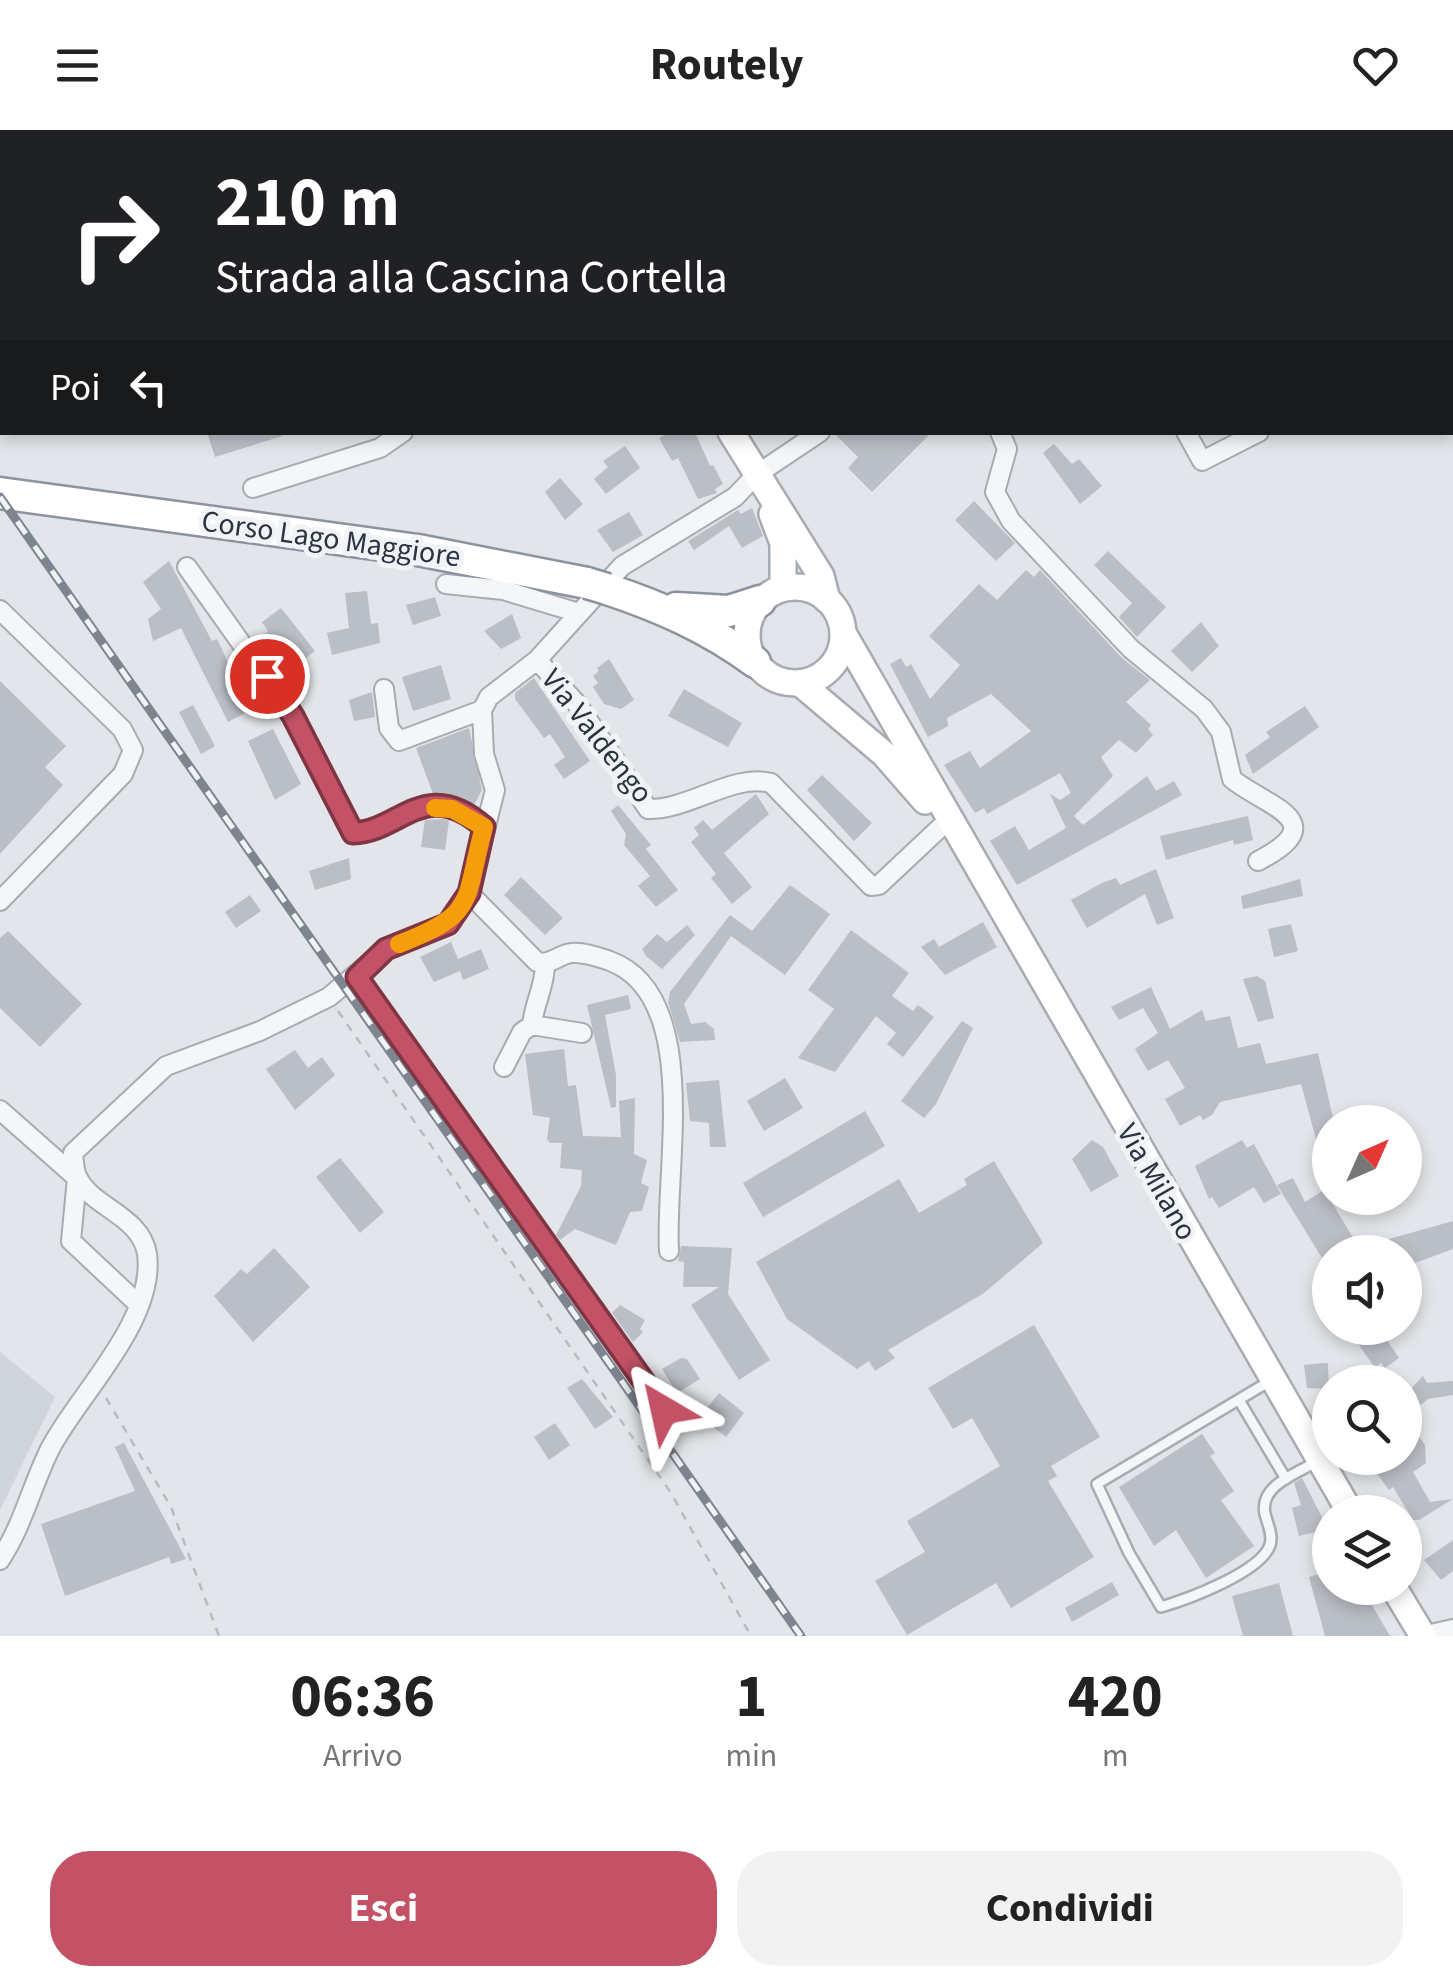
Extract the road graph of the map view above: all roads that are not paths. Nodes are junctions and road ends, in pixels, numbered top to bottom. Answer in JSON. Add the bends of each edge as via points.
{"nodes":[{"id":1,"x":398,"y":435,"type":"edge"},
{"id":2,"x":733,"y":435,"type":"edge"},
{"id":3,"x":816,"y":435,"type":"edge"},
{"id":4,"x":1001,"y":435,"type":"edge"},
{"id":5,"x":1188,"y":435,"type":"edge"},
{"id":6,"x":1254,"y":435,"type":"edge"},
{"id":7,"x":759,"y":480,"type":"junction"},
{"id":8,"x":253,"y":488,"type":"dead end"},
{"id":9,"x":9,"y":495,"type":"edge"},
{"id":10,"x":188,"y":566,"type":"dead end"},
{"id":11,"x":446,"y":584,"type":"dead end"},
{"id":12,"x":771,"y":594,"type":"junction"},
{"id":13,"x":827,"y":600,"type":"junction"},
{"id":14,"x":658,"y":606,"type":"junction"},
{"id":15,"x":0,"y":610,"type":"edge"},
{"id":16,"x":578,"y":613,"type":"junction"},
{"id":17,"x":843,"y":634,"type":"junction"},
{"id":18,"x":536,"y":660,"type":"junction"},
{"id":19,"x":755,"y":662,"type":"junction"},
{"id":20,"x":800,"y":683,"type":"junction"},
{"id":21,"x":384,"y":689,"type":"dead end"},
{"id":22,"x":482,"y":710,"type":"junction"},
{"id":23,"x":944,"y":824,"type":"junction"},
{"id":24,"x":484,"y":827,"type":"junction"},
{"id":25,"x":966,"y":851,"type":"junction"},
{"id":26,"x":1258,"y":860,"type":"dead end"},
{"id":27,"x":469,"y":893,"type":"junction"},
{"id":28,"x":0,"y":901,"type":"edge"},
{"id":29,"x":545,"y":964,"type":"junction"},
{"id":30,"x":357,"y":977,"type":"junction"},
{"id":31,"x":532,"y":1025,"type":"junction"},
{"id":32,"x":582,"y":1033,"type":"dead end"},
{"id":33,"x":504,"y":1067,"type":"dead end"},
{"id":34,"x":0,"y":1110,"type":"edge"},
{"id":35,"x":77,"y":1178,"type":"junction"},
{"id":36,"x":670,"y":1251,"type":"dead end"},
{"id":37,"x":138,"y":1303,"type":"junction"},
{"id":38,"x":1272,"y":1379,"type":"junction"},
{"id":39,"x":1239,"y":1400,"type":"junction"},
{"id":40,"x":664,"y":1410,"type":"dead end"},
{"id":41,"x":1312,"y":1448,"type":"edge"},
{"id":42,"x":1312,"y":1464,"type":"edge"},
{"id":43,"x":1286,"y":1479,"type":"junction"},
{"id":44,"x":0,"y":1560,"type":"edge"},
{"id":45,"x":1404,"y":1605,"type":"edge"},
{"id":46,"x":1453,"y":1629,"type":"edge"},
{"id":47,"x":1422,"y":1636,"type":"edge"}],
"edges":[{"from":1,"to":8,"type":"street","via":[[380,448]]},
{"from":2,"to":7,"type":"main road"},
{"from":3,"to":7,"type":"street"},
{"from":4,"to":26,"type":"street","via":[[1008,449],[995,492],[1011,522],[1131,649],[1204,709],[1221,732],[1232,779],[1285,809],[1294,822],[1284,843]]},
{"from":5,"to":6,"type":"street","via":[[1202,461]]},
{"from":7,"to":12,"type":"main road","via":[[783,544]]},
{"from":7,"to":13,"type":"main road","via":[[821,576]]},
{"from":7,"to":16,"type":"street","via":[[622,566]]},
{"from":9,"to":14,"type":"highway","name":"Corso Lago Maggiore","via":[[418,550],[597,586]]},
{"from":10,"to":24,"type":"street","via":[[293,716],[353,833],[415,806],[452,809]]},
{"from":11,"to":16,"type":"street","via":[[503,590]]},
{"from":12,"to":13,"type":"main road","via":[[806,588]]},
{"from":12,"to":14,"type":"highway","name":"Corso Lago Maggiore","via":[[728,611]]},
{"from":12,"to":19,"type":"main road","via":[[746,631]]},
{"from":13,"to":17,"type":"main road"},
{"from":14,"to":19,"type":"highway","name":"Corso Lago Maggiore"},
{"from":15,"to":28,"type":"street","via":[[122,729],[132,750],[123,774]]},
{"from":16,"to":18,"type":"street"},
{"from":17,"to":20,"type":"main road","via":[[836,661]]},
{"from":17,"to":25,"type":"main road","name":"Via Milano"},
{"from":18,"to":22,"type":"street"},
{"from":18,"to":23,"type":"street","name":"Via Valdengo","via":[[577,704],[648,810],[756,779],[771,783],[871,886],[880,886]]},
{"from":19,"to":20,"type":"main road","via":[[774,679]]},
{"from":20,"to":23,"type":"main road","name":"Via Milano","via":[[884,754]]},
{"from":21,"to":22,"type":"street","via":[[389,728],[399,741]]},
{"from":22,"to":24,"type":"street","via":[[484,754],[495,790]]},
{"from":23,"to":25,"type":"main road","name":"Via Milano"},
{"from":24,"to":27,"type":"street"},
{"from":25,"to":38,"type":"main road","name":"Via Milano"},
{"from":27,"to":29,"type":"street"},
{"from":27,"to":30,"type":"street","via":[[448,924],[386,949]]},
{"from":29,"to":31,"type":"street"},
{"from":29,"to":36,"type":"street","via":[[570,953],[615,963],[662,1011],[672,1060]]},
{"from":30,"to":35,"type":"street","via":[[260,1031],[166,1066],[72,1154]]},
{"from":30,"to":40,"type":"street"},
{"from":31,"to":32,"type":"street"},
{"from":31,"to":33,"type":"street"},
{"from":34,"to":35,"type":"street"},
{"from":35,"to":37,"type":"street","via":[[71,1241]]},
{"from":35,"to":37,"type":"street","via":[[134,1228],[146,1250]]},
{"from":37,"to":44,"type":"street","via":[[97,1384],[55,1440]]},
{"from":38,"to":39,"type":"lane"},
{"from":38,"to":41,"type":"main road","name":"Via Milano"},
{"from":39,"to":43,"type":"lane"},
{"from":39,"to":43,"type":"lane","via":[[1096,1484],[1161,1607],[1218,1585],[1267,1552],[1272,1538],[1266,1496]]},
{"from":42,"to":43,"type":"lane"},
{"from":45,"to":47,"type":"main road"},
{"from":46,"to":47,"type":"street"}]}
